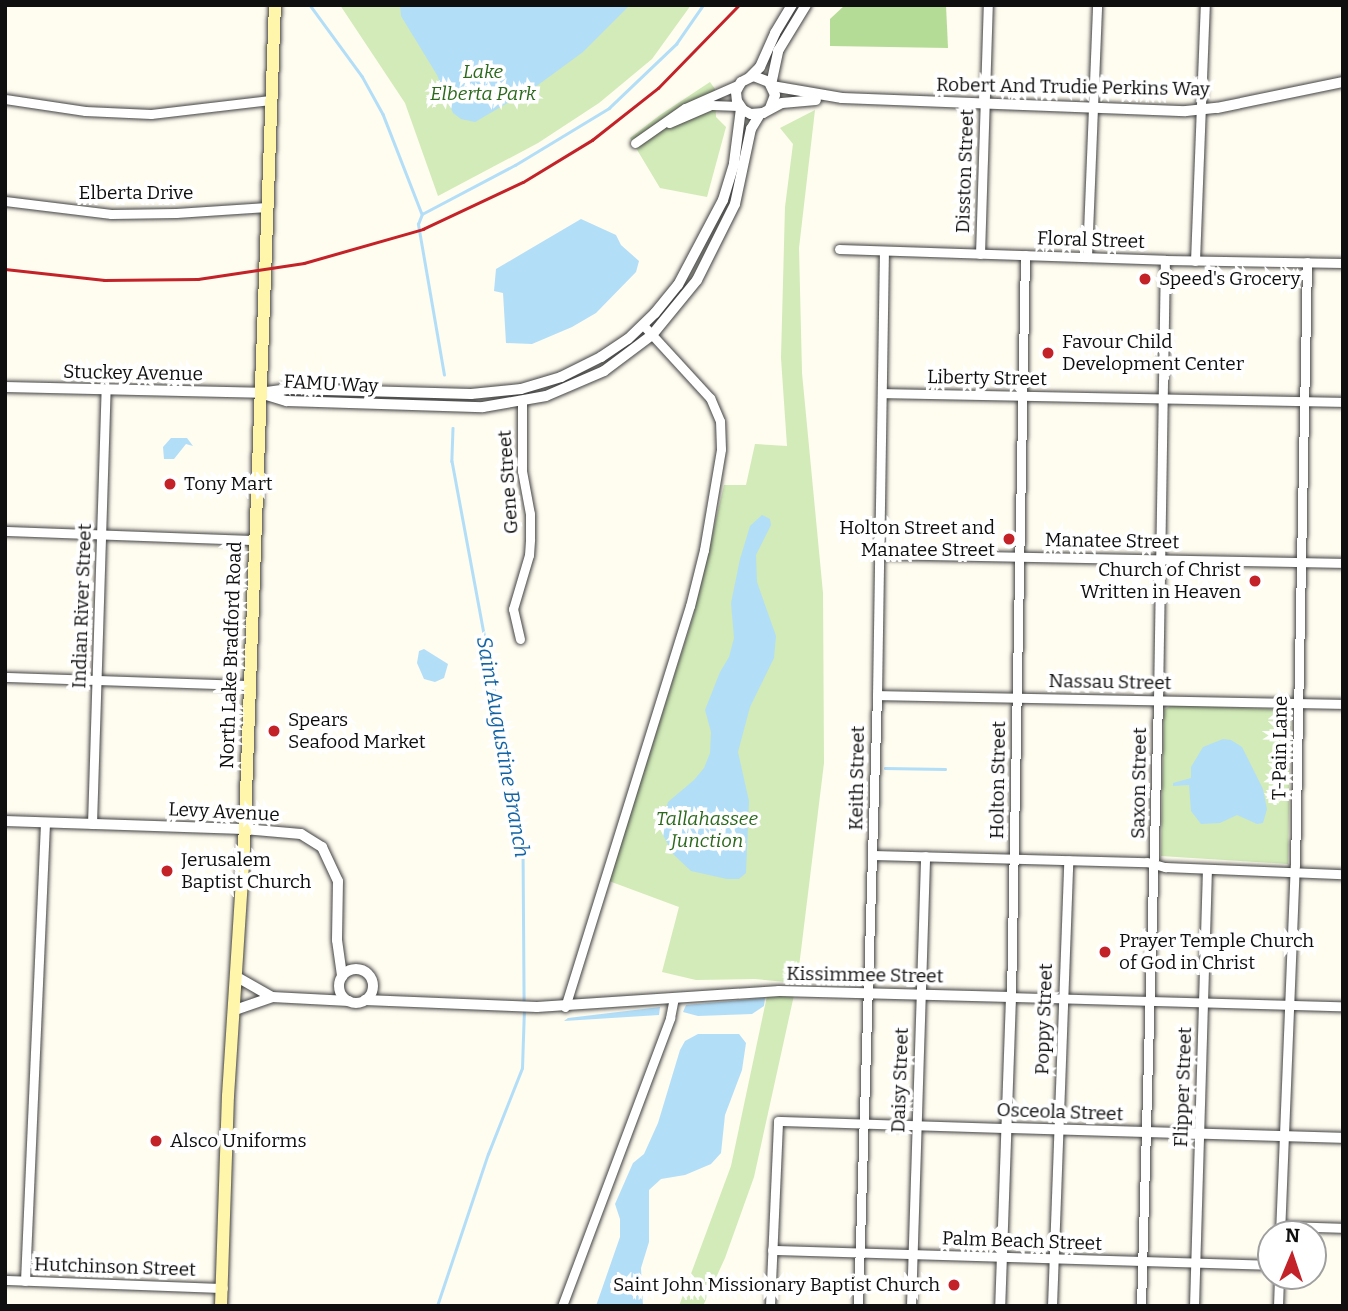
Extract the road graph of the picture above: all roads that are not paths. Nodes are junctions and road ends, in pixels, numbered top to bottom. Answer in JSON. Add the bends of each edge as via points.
{"nodes":[{"id":1,"x":275,"y":5,"type":"edge"},
{"id":2,"x":792,"y":5,"type":"edge"},
{"id":3,"x":806,"y":5,"type":"edge"},
{"id":4,"x":988,"y":5,"type":"edge"},
{"id":5,"x":1097,"y":5,"type":"edge"},
{"id":6,"x":1205,"y":5,"type":"edge"},
{"id":7,"x":750,"y":77,"type":"junction"},
{"id":8,"x":1343,"y":82,"type":"edge"},
{"id":9,"x":740,"y":85,"type":"junction"},
{"id":10,"x":772,"y":85,"type":"junction"},
{"id":11,"x":842,"y":98,"type":"junction"},
{"id":12,"x":5,"y":99,"type":"edge"},
{"id":13,"x":270,"y":100,"type":"junction"},
{"id":14,"x":985,"y":104,"type":"junction"},
{"id":15,"x":740,"y":107,"type":"junction"},
{"id":16,"x":1093,"y":108,"type":"junction"},
{"id":17,"x":1201,"y":110,"type":"junction"},
{"id":18,"x":765,"y":111,"type":"junction"},
{"id":19,"x":667,"y":123,"type":"junction"},
{"id":20,"x":635,"y":143,"type":"dead end"},
{"id":21,"x":5,"y":201,"type":"edge"},
{"id":22,"x":267,"y":206,"type":"junction"},
{"id":23,"x":839,"y":249,"type":"dead end"},
{"id":24,"x":884,"y":251,"type":"junction"},
{"id":25,"x":980,"y":254,"type":"junction"},
{"id":26,"x":1024,"y":255,"type":"junction"},
{"id":27,"x":1087,"y":257,"type":"junction"},
{"id":28,"x":1165,"y":260,"type":"junction"},
{"id":29,"x":1195,"y":261,"type":"junction"},
{"id":30,"x":1307,"y":262,"type":"junction"},
{"id":31,"x":1343,"y":263,"type":"edge"},
{"id":32,"x":643,"y":326,"type":"junction"},
{"id":33,"x":652,"y":335,"type":"junction"},
{"id":34,"x":5,"y":387,"type":"edge"},
{"id":35,"x":106,"y":390,"type":"junction"},
{"id":36,"x":260,"y":393,"type":"junction"},
{"id":37,"x":882,"y":393,"type":"junction"},
{"id":38,"x":1022,"y":396,"type":"junction"},
{"id":39,"x":1163,"y":399,"type":"junction"},
{"id":40,"x":1304,"y":401,"type":"junction"},
{"id":41,"x":522,"y":402,"type":"junction"},
{"id":42,"x":1343,"y":402,"type":"edge"},
{"id":43,"x":5,"y":531,"type":"edge"},
{"id":44,"x":102,"y":534,"type":"junction"},
{"id":45,"x":254,"y":540,"type":"junction"},
{"id":46,"x":880,"y":554,"type":"junction"},
{"id":47,"x":1019,"y":557,"type":"junction"},
{"id":48,"x":1161,"y":559,"type":"junction"},
{"id":49,"x":1301,"y":562,"type":"junction"},
{"id":50,"x":1343,"y":563,"type":"edge"},
{"id":51,"x":520,"y":639,"type":"dead end"},
{"id":52,"x":5,"y":677,"type":"edge"},
{"id":53,"x":97,"y":680,"type":"junction"},
{"id":54,"x":249,"y":685,"type":"junction"},
{"id":55,"x":877,"y":695,"type":"junction"},
{"id":56,"x":1017,"y":697,"type":"junction"},
{"id":57,"x":1158,"y":700,"type":"junction"},
{"id":58,"x":1298,"y":703,"type":"junction"},
{"id":59,"x":1343,"y":704,"type":"edge"},
{"id":60,"x":5,"y":821,"type":"edge"},
{"id":61,"x":45,"y":823,"type":"junction"},
{"id":62,"x":92,"y":824,"type":"junction"},
{"id":63,"x":244,"y":829,"type":"junction"},
{"id":64,"x":873,"y":855,"type":"junction"},
{"id":65,"x":925,"y":856,"type":"junction"},
{"id":66,"x":1014,"y":859,"type":"junction"},
{"id":67,"x":1068,"y":860,"type":"junction"},
{"id":68,"x":1154,"y":864,"type":"junction"},
{"id":69,"x":1207,"y":869,"type":"junction"},
{"id":70,"x":1294,"y":872,"type":"junction"},
{"id":71,"x":1343,"y":874,"type":"edge"},
{"id":72,"x":342,"y":958,"type":"junction"},
{"id":73,"x":357,"y":970,"type":"junction"},
{"id":74,"x":237,"y":977,"type":"junction"},
{"id":75,"x":341,"y":979,"type":"junction"},
{"id":76,"x":372,"y":984,"type":"junction"},
{"id":77,"x":869,"y":992,"type":"junction"},
{"id":78,"x":920,"y":994,"type":"junction"},
{"id":79,"x":272,"y":997,"type":"junction"},
{"id":80,"x":674,"y":997,"type":"junction"},
{"id":81,"x":1011,"y":997,"type":"junction"},
{"id":82,"x":319,"y":998,"type":"junction"},
{"id":83,"x":1061,"y":998,"type":"junction"},
{"id":84,"x":365,"y":1000,"type":"junction"},
{"id":85,"x":1150,"y":1000,"type":"junction"},
{"id":86,"x":349,"y":1001,"type":"junction"},
{"id":87,"x":388,"y":1001,"type":"junction"},
{"id":88,"x":1203,"y":1002,"type":"junction"},
{"id":89,"x":1287,"y":1004,"type":"junction"},
{"id":90,"x":565,"y":1006,"type":"junction"},
{"id":91,"x":1343,"y":1006,"type":"edge"},
{"id":92,"x":234,"y":1010,"type":"junction"},
{"id":93,"x":865,"y":1123,"type":"junction"},
{"id":94,"x":917,"y":1124,"type":"junction"},
{"id":95,"x":1007,"y":1128,"type":"junction"},
{"id":96,"x":1058,"y":1129,"type":"junction"},
{"id":97,"x":1147,"y":1132,"type":"junction"},
{"id":98,"x":1198,"y":1134,"type":"junction"},
{"id":99,"x":1283,"y":1137,"type":"junction"},
{"id":100,"x":1343,"y":1139,"type":"edge"},
{"id":101,"x":1281,"y":1220,"type":"edge"},
{"id":102,"x":772,"y":1250,"type":"junction"},
{"id":103,"x":860,"y":1253,"type":"junction"},
{"id":104,"x":912,"y":1255,"type":"junction"},
{"id":105,"x":1003,"y":1258,"type":"junction"},
{"id":106,"x":1053,"y":1259,"type":"junction"},
{"id":107,"x":1143,"y":1262,"type":"junction"},
{"id":108,"x":1195,"y":1263,"type":"junction"},
{"id":109,"x":1257,"y":1265,"type":"edge"},
{"id":110,"x":5,"y":1280,"type":"edge"},
{"id":111,"x":25,"y":1281,"type":"junction"},
{"id":112,"x":223,"y":1288,"type":"junction"},
{"id":113,"x":221,"y":1306,"type":"edge"},
{"id":114,"x":562,"y":1306,"type":"edge"},
{"id":115,"x":770,"y":1306,"type":"edge"},
{"id":116,"x":858,"y":1306,"type":"edge"},
{"id":117,"x":911,"y":1306,"type":"edge"},
{"id":118,"x":1000,"y":1306,"type":"edge"},
{"id":119,"x":1052,"y":1306,"type":"edge"},
{"id":120,"x":1141,"y":1306,"type":"edge"},
{"id":121,"x":1194,"y":1306,"type":"edge"}],
"edges":[{"from":1,"to":13,"type":"main road","name":"North Lake Bradford Road"},
{"from":2,"to":7,"type":"street","via":[[760,67]]},
{"from":3,"to":10,"type":"street","name":"FAMU Way","via":[[778,51]]},
{"from":4,"to":14,"type":"street","name":"Disston Street"},
{"from":5,"to":16,"type":"street"},
{"from":6,"to":17,"type":"street"},
{"from":7,"to":9,"type":"street"},
{"from":7,"to":10,"type":"street"},
{"from":8,"to":17,"type":"street","name":"Robert And Trudie Perkins Way"},
{"from":9,"to":15,"type":"street","name":"FAMU Way","via":[[736,95]]},
{"from":9,"to":19,"type":"street","via":[[692,104]]},
{"from":10,"to":11,"type":"street","name":"Robert And Trudie Perkins Way"},
{"from":10,"to":18,"type":"street","name":"FAMU Way","via":[[775,98]]},
{"from":11,"to":14,"type":"street","name":"Robert And Trudie Perkins Way"},
{"from":11,"to":18,"type":"street","name":"Robert And Trudie Perkins Way","via":[[789,102]]},
{"from":12,"to":13,"type":"street","via":[[85,111],[151,114]]},
{"from":13,"to":22,"type":"main road","name":"North Lake Bradford Road"},
{"from":14,"to":16,"type":"street","name":"Robert And Trudie Perkins Way"},
{"from":14,"to":25,"type":"street","name":"Disston Street"},
{"from":15,"to":18,"type":"street","via":[[748,113]]},
{"from":15,"to":19,"type":"street","via":[[712,105]]},
{"from":15,"to":32,"type":"street","name":"FAMU Way","via":[[732,169],[720,208],[684,276]]},
{"from":16,"to":17,"type":"street","name":"Robert And Trudie Perkins Way"},
{"from":16,"to":27,"type":"street"},
{"from":17,"to":29,"type":"street"},
{"from":18,"to":33,"type":"street","name":"FAMU Way","via":[[751,129],[728,221],[692,287]]},
{"from":19,"to":20,"type":"street"},
{"from":21,"to":22,"type":"street","name":"Elberta Drive","via":[[111,214]]},
{"from":22,"to":36,"type":"main road","name":"North Lake Bradford Road"},
{"from":23,"to":24,"type":"street","name":"Floral Street"},
{"from":24,"to":25,"type":"street","name":"Floral Street"},
{"from":24,"to":37,"type":"street","name":"Keith Street"},
{"from":25,"to":26,"type":"street","name":"Floral Street"},
{"from":26,"to":27,"type":"street","name":"Floral Street"},
{"from":26,"to":38,"type":"street","name":"Holton Street"},
{"from":27,"to":28,"type":"street","name":"Floral Street"},
{"from":28,"to":29,"type":"street","name":"Floral Street"},
{"from":28,"to":39,"type":"street","name":"Saxon Street"},
{"from":29,"to":30,"type":"street","name":"Floral Street"},
{"from":30,"to":31,"type":"street","name":"Floral Street"},
{"from":30,"to":40,"type":"street","name":"T-Pain Lane"},
{"from":32,"to":33,"type":"street"},
{"from":32,"to":36,"type":"street","name":"FAMU Way","via":[[580,369],[513,391],[464,395],[290,389]]},
{"from":33,"to":41,"type":"street","name":"FAMU Way","via":[[588,379]]},
{"from":33,"to":90,"type":"street","via":[[713,403],[721,432],[720,462],[690,606]]},
{"from":34,"to":35,"type":"street","name":"Stuckey Avenue"},
{"from":35,"to":36,"type":"street","name":"Stuckey Avenue"},
{"from":35,"to":44,"type":"street","name":"Indian River Street"},
{"from":36,"to":41,"type":"street","name":"FAMU Way","via":[[287,401],[469,407]]},
{"from":36,"to":45,"type":"main road","name":"North Lake Bradford Road"},
{"from":37,"to":38,"type":"street","name":"Liberty Street"},
{"from":37,"to":46,"type":"street","name":"Keith Street"},
{"from":38,"to":39,"type":"street","name":"Liberty Street"},
{"from":38,"to":47,"type":"street","name":"Holton Street"},
{"from":39,"to":40,"type":"street","name":"Liberty Street"},
{"from":39,"to":48,"type":"street","name":"Saxon Street"},
{"from":40,"to":42,"type":"street","name":"Liberty Street"},
{"from":40,"to":49,"type":"street","name":"T-Pain Lane"},
{"from":41,"to":51,"type":"street","name":"Gene Street","via":[[522,471],[530,539],[513,609]]},
{"from":43,"to":44,"type":"street"},
{"from":44,"to":45,"type":"street"},
{"from":44,"to":53,"type":"street","name":"Indian River Street"},
{"from":45,"to":54,"type":"main road","name":"North Lake Bradford Road"},
{"from":46,"to":47,"type":"street","name":"Manatee Street"},
{"from":46,"to":55,"type":"street","name":"Keith Street"},
{"from":47,"to":48,"type":"street","name":"Manatee Street"},
{"from":47,"to":56,"type":"street","name":"Holton Street"},
{"from":48,"to":49,"type":"street","name":"Manatee Street"},
{"from":48,"to":57,"type":"street","name":"Saxon Street"},
{"from":49,"to":50,"type":"street","name":"Manatee Street"},
{"from":49,"to":58,"type":"street","name":"T-Pain Lane"},
{"from":52,"to":53,"type":"street"},
{"from":53,"to":54,"type":"street"},
{"from":53,"to":62,"type":"street","name":"Indian River Street"},
{"from":54,"to":63,"type":"main road","name":"North Lake Bradford Road"},
{"from":55,"to":56,"type":"street","name":"Nassau Street"},
{"from":55,"to":64,"type":"street","name":"Keith Street"},
{"from":56,"to":57,"type":"street","name":"Nassau Street"},
{"from":56,"to":66,"type":"street","name":"Holton Street"},
{"from":57,"to":58,"type":"street","name":"Nassau Street"},
{"from":57,"to":68,"type":"street","name":"Saxon Street"},
{"from":58,"to":59,"type":"street","name":"Nassau Street"},
{"from":58,"to":70,"type":"street","name":"T-Pain Lane"},
{"from":60,"to":61,"type":"street","name":"Levy Avenue"},
{"from":61,"to":62,"type":"street","name":"Levy Avenue"},
{"from":61,"to":111,"type":"street"},
{"from":62,"to":63,"type":"street","name":"Levy Avenue"},
{"from":63,"to":72,"type":"street","name":"Levy Avenue","via":[[301,834],[322,847],[338,881],[337,940]]},
{"from":63,"to":74,"type":"main road","name":"North Lake Bradford Road"},
{"from":64,"to":65,"type":"street"},
{"from":64,"to":77,"type":"street","name":"Keith Street"},
{"from":65,"to":66,"type":"street"},
{"from":65,"to":78,"type":"street","name":"Daisy Street"},
{"from":66,"to":67,"type":"street"},
{"from":66,"to":81,"type":"street","name":"Holton Street"},
{"from":67,"to":68,"type":"street"},
{"from":67,"to":83,"type":"street","name":"Poppy Street"},
{"from":68,"to":69,"type":"street"},
{"from":68,"to":85,"type":"street","name":"Saxon Street"},
{"from":69,"to":70,"type":"street"},
{"from":69,"to":88,"type":"street","name":"Flipper Street"},
{"from":70,"to":71,"type":"street"},
{"from":70,"to":89,"type":"street","name":"T-Pain Lane"},
{"from":72,"to":73,"type":"street"},
{"from":72,"to":75,"type":"street","name":"Levy Avenue"},
{"from":73,"to":75,"type":"street"},
{"from":73,"to":76,"type":"street","via":[[367,974]]},
{"from":74,"to":79,"type":"street"},
{"from":74,"to":92,"type":"main road","name":"North Lake Bradford Road"},
{"from":75,"to":82,"type":"street"},
{"from":75,"to":86,"type":"street","via":[[341,993]]},
{"from":76,"to":84,"type":"street"},
{"from":76,"to":87,"type":"street"},
{"from":77,"to":78,"type":"street","name":"Kissimmee Street"},
{"from":77,"to":80,"type":"street","name":"Kissimmee Street","via":[[755,991]]},
{"from":77,"to":93,"type":"street","name":"Keith Street"},
{"from":78,"to":81,"type":"street","name":"Kissimmee Street"},
{"from":78,"to":94,"type":"street","name":"Daisy Street"},
{"from":79,"to":82,"type":"street"},
{"from":79,"to":92,"type":"street"},
{"from":80,"to":90,"type":"street","name":"Kissimmee Street"},
{"from":80,"to":114,"type":"street","via":[[643,1093]]},
{"from":81,"to":83,"type":"street","name":"Kissimmee Street"},
{"from":81,"to":95,"type":"street","name":"Holton Street"},
{"from":82,"to":86,"type":"street"},
{"from":83,"to":85,"type":"street","name":"Kissimmee Street"},
{"from":83,"to":96,"type":"street","name":"Poppy Street"},
{"from":84,"to":86,"type":"street"},
{"from":84,"to":87,"type":"street","name":"Kissimmee Street"},
{"from":85,"to":88,"type":"street","name":"Kissimmee Street"},
{"from":85,"to":97,"type":"street","name":"Saxon Street"},
{"from":87,"to":90,"type":"street","name":"Kissimmee Street"},
{"from":88,"to":89,"type":"street","name":"Kissimmee Street"},
{"from":88,"to":98,"type":"street","name":"Flipper Street"},
{"from":89,"to":91,"type":"street","name":"Kissimmee Street"},
{"from":89,"to":99,"type":"street","name":"T-Pain Lane"},
{"from":92,"to":112,"type":"main road","name":"North Lake Bradford Road"},
{"from":93,"to":94,"type":"street","name":"Osceola Street"},
{"from":93,"to":102,"type":"street","name":"Osceola Street","via":[[782,1119],[777,1123]]},
{"from":93,"to":103,"type":"street","name":"Keith Street"},
{"from":94,"to":95,"type":"street","name":"Osceola Street"},
{"from":94,"to":104,"type":"street","name":"Daisy Street"},
{"from":95,"to":96,"type":"street","name":"Osceola Street"},
{"from":95,"to":105,"type":"street","name":"Holton Street"},
{"from":96,"to":97,"type":"street","name":"Osceola Street"},
{"from":96,"to":106,"type":"street","name":"Poppy Street"},
{"from":97,"to":98,"type":"street","name":"Osceola Street"},
{"from":97,"to":107,"type":"street","name":"Saxon Street"},
{"from":98,"to":99,"type":"street","name":"Osceola Street"},
{"from":98,"to":108,"type":"street","name":"Flipper Street"},
{"from":99,"to":100,"type":"street","name":"Osceola Street"},
{"from":99,"to":101,"type":"street","name":"T-Pain Lane"},
{"from":102,"to":103,"type":"street","name":"Palm Beach Street"},
{"from":102,"to":115,"type":"street"},
{"from":103,"to":104,"type":"street","name":"Palm Beach Street"},
{"from":103,"to":116,"type":"street","name":"Keith Street"},
{"from":104,"to":105,"type":"street","name":"Palm Beach Street"},
{"from":104,"to":117,"type":"street","name":"Daisy Street"},
{"from":105,"to":106,"type":"street","name":"Palm Beach Street"},
{"from":105,"to":118,"type":"street","name":"Holton Street"},
{"from":106,"to":107,"type":"street","name":"Palm Beach Street"},
{"from":106,"to":119,"type":"street","name":"Poppy Street"},
{"from":107,"to":108,"type":"street","name":"Palm Beach Street"},
{"from":107,"to":120,"type":"street","name":"Saxon Street"},
{"from":108,"to":109,"type":"street","name":"Palm Beach Street"},
{"from":108,"to":121,"type":"street","name":"Flipper Street"},
{"from":110,"to":111,"type":"street","name":"Hutchinson Street"},
{"from":111,"to":112,"type":"street","name":"Hutchinson Street"},
{"from":112,"to":113,"type":"main road","name":"North Lake Bradford Road"}]}
